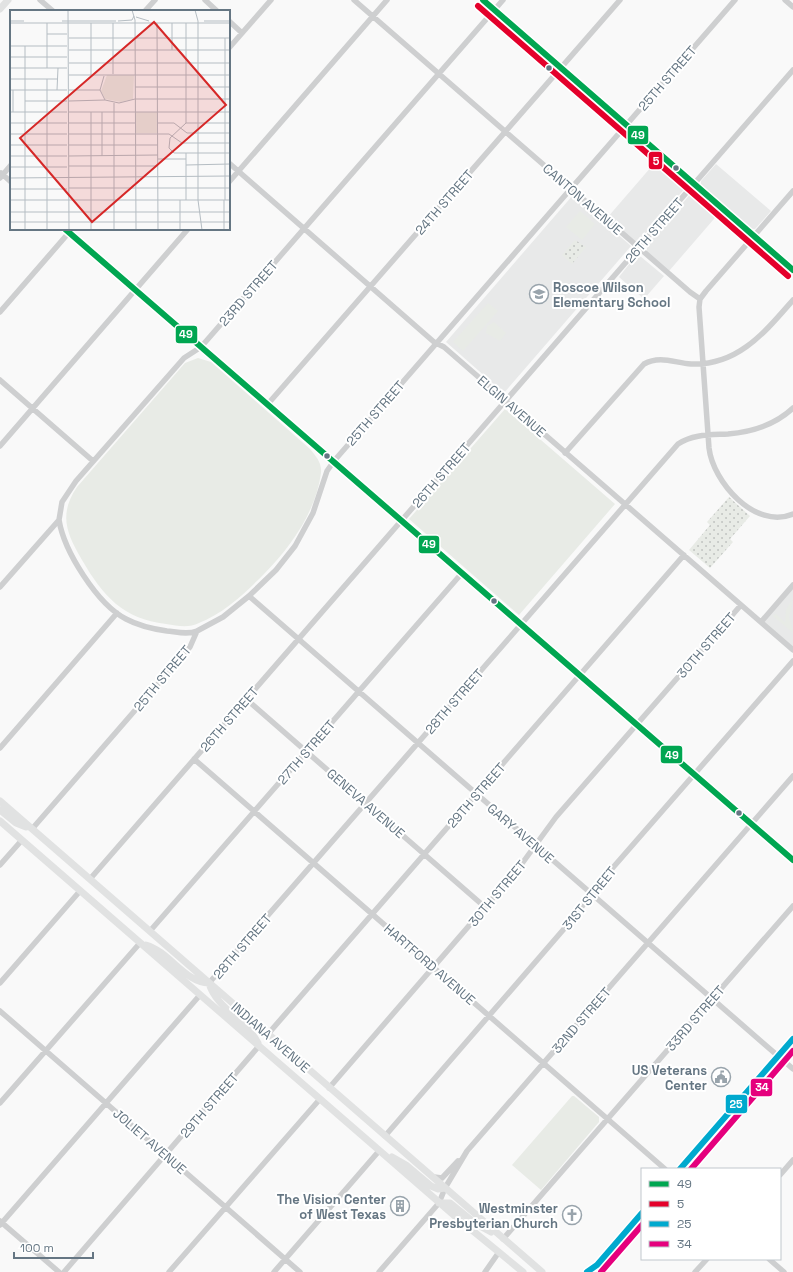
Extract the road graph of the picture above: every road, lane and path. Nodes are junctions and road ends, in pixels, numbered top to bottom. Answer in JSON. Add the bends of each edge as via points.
{"nodes":[{"id":1,"x":8,"y":0,"type":"edge"},
{"id":2,"x":40,"y":0,"type":"edge"},
{"id":3,"x":155,"y":0,"type":"edge"},
{"id":4,"x":205,"y":0,"type":"edge"},
{"id":5,"x":271,"y":0,"type":"edge"},
{"id":6,"x":354,"y":0,"type":"edge"},
{"id":7,"x":387,"y":0,"type":"edge"},
{"id":8,"x":483,"y":0,"type":"edge"},
{"id":9,"x":504,"y":0,"type":"edge"},
{"id":10,"x":620,"y":0,"type":"edge"},
{"id":11,"x":735,"y":0,"type":"edge"},
{"id":12,"x":785,"y":0,"type":"edge"},
{"id":13,"x":793,"y":7,"type":"edge"},
{"id":14,"x":0,"y":9,"type":"edge"},
{"id":15,"x":52,"y":10,"type":"edge"},
{"id":16,"x":146,"y":10,"type":"edge"},
{"id":17,"x":216,"y":10,"type":"edge"},
{"id":18,"x":495,"y":10,"type":"junction"},
{"id":19,"x":373,"y":16,"type":"junction"},
{"id":20,"x":230,"y":22,"type":"edge"},
{"id":21,"x":242,"y":33,"type":"junction"},
{"id":22,"x":230,"y":47,"type":"edge"},
{"id":23,"x":561,"y":68,"type":"junction"},
{"id":24,"x":793,"y":70,"type":"edge"},
{"id":25,"x":439,"y":74,"type":"junction"},
{"id":26,"x":626,"y":125,"type":"junction"},
{"id":27,"x":505,"y":131,"type":"junction"},
{"id":28,"x":230,"y":164,"type":"edge"},
{"id":29,"x":10,"y":166,"type":"edge"},
{"id":30,"x":238,"y":171,"type":"junction"},
{"id":31,"x":1,"y":175,"type":"edge"},
{"id":32,"x":10,"y":181,"type":"edge"},
{"id":33,"x":230,"y":181,"type":"edge"},
{"id":34,"x":694,"y":184,"type":"junction"},
{"id":35,"x":571,"y":188,"type":"junction"},
{"id":36,"x":793,"y":191,"type":"edge"},
{"id":37,"x":304,"y":229,"type":"junction"},
{"id":38,"x":69,"y":230,"type":"edge"},
{"id":39,"x":187,"y":230,"type":"edge"},
{"id":40,"x":754,"y":236,"type":"junction"},
{"id":41,"x":639,"y":247,"type":"junction"},
{"id":42,"x":793,"y":270,"type":"edge"},
{"id":43,"x":370,"y":286,"type":"junction"},
{"id":44,"x":135,"y":290,"type":"junction"},
{"id":45,"x":700,"y":299,"type":"junction"},
{"id":46,"x":793,"y":300,"type":"edge"},
{"id":47,"x":0,"y":312,"type":"edge"},
{"id":48,"x":436,"y":343,"type":"junction"},
{"id":49,"x":202,"y":347,"type":"junction"},
{"id":50,"x":703,"y":364,"type":"junction"},
{"id":51,"x":0,"y":380,"type":"edge"},
{"id":52,"x":506,"y":400,"type":"junction"},
{"id":53,"x":267,"y":405,"type":"junction"},
{"id":54,"x":32,"y":408,"type":"junction"},
{"id":55,"x":793,"y":408,"type":"edge"},
{"id":56,"x":708,"y":435,"type":"junction"},
{"id":57,"x":0,"y":446,"type":"edge"},
{"id":58,"x":565,"y":453,"type":"junction"},
{"id":59,"x":93,"y":461,"type":"junction"},
{"id":60,"x":334,"y":461,"type":"junction"},
{"id":61,"x":625,"y":505,"type":"junction"},
{"id":62,"x":792,"y":514,"type":"edge"},
{"id":63,"x":59,"y":520,"type":"junction"},
{"id":64,"x":402,"y":521,"type":"junction"},
{"id":65,"x":684,"y":555,"type":"junction"},
{"id":66,"x":462,"y":573,"type":"junction"},
{"id":67,"x":793,"y":585,"type":"edge"},
{"id":68,"x":0,"y":587,"type":"edge"},
{"id":69,"x":249,"y":596,"type":"junction"},
{"id":70,"x":741,"y":605,"type":"junction"},
{"id":71,"x":117,"y":613,"type":"junction"},
{"id":72,"x":761,"y":622,"type":"junction"},
{"id":73,"x":521,"y":624,"type":"junction"},
{"id":74,"x":197,"y":631,"type":"junction"},
{"id":75,"x":298,"y":639,"type":"junction"},
{"id":76,"x":793,"y":650,"type":"edge"},
{"id":77,"x":793,"y":661,"type":"edge"},
{"id":78,"x":579,"y":675,"type":"junction"},
{"id":79,"x":358,"y":692,"type":"junction"},
{"id":80,"x":246,"y":699,"type":"junction"},
{"id":81,"x":636,"y":725,"type":"junction"},
{"id":82,"x":418,"y":743,"type":"junction"},
{"id":83,"x":0,"y":748,"type":"edge"},
{"id":84,"x":306,"y":751,"type":"junction"},
{"id":85,"x":194,"y":759,"type":"junction"},
{"id":86,"x":694,"y":775,"type":"junction"},
{"id":87,"x":793,"y":776,"type":"edge"},
{"id":88,"x":476,"y":794,"type":"junction"},
{"id":89,"x":0,"y":802,"type":"edge"},
{"id":90,"x":366,"y":803,"type":"junction"},
{"id":91,"x":0,"y":810,"type":"edge"},
{"id":92,"x":254,"y":811,"type":"junction"},
{"id":93,"x":0,"y":821,"type":"edge"},
{"id":94,"x":751,"y":825,"type":"junction"},
{"id":95,"x":32,"y":829,"type":"junction"},
{"id":96,"x":22,"y":840,"type":"junction"},
{"id":97,"x":536,"y":845,"type":"junction"},
{"id":98,"x":424,"y":854,"type":"junction"},
{"id":99,"x":793,"y":860,"type":"edge"},
{"id":100,"x":314,"y":863,"type":"junction"},
{"id":101,"x":0,"y":865,"type":"edge"},
{"id":102,"x":90,"y":879,"type":"junction"},
{"id":103,"x":80,"y":891,"type":"junction"},
{"id":104,"x":591,"y":894,"type":"junction"},
{"id":105,"x":793,"y":906,"type":"edge"},
{"id":106,"x":486,"y":908,"type":"junction"},
{"id":107,"x":372,"y":914,"type":"junction"},
{"id":108,"x":150,"y":931,"type":"junction"},
{"id":109,"x":140,"y":942,"type":"junction"},
{"id":110,"x":647,"y":944,"type":"junction"},
{"id":111,"x":434,"y":967,"type":"junction"},
{"id":112,"x":0,"y":983,"type":"edge"},
{"id":113,"x":209,"y":984,"type":"junction"},
{"id":114,"x":200,"y":995,"type":"junction"},
{"id":115,"x":712,"y":999,"type":"junction"},
{"id":116,"x":0,"y":1011,"type":"edge"},
{"id":117,"x":490,"y":1016,"type":"junction"},
{"id":118,"x":268,"y":1034,"type":"junction"},
{"id":119,"x":793,"y":1039,"type":"edge"},
{"id":120,"x":260,"y":1046,"type":"junction"},
{"id":121,"x":46,"y":1051,"type":"junction"},
{"id":122,"x":778,"y":1056,"type":"junction"},
{"id":123,"x":544,"y":1063,"type":"junction"},
{"id":124,"x":793,"y":1069,"type":"edge"},
{"id":125,"x":329,"y":1088,"type":"junction"},
{"id":126,"x":320,"y":1099,"type":"junction"},
{"id":127,"x":0,"y":1103,"type":"edge"},
{"id":128,"x":106,"y":1103,"type":"junction"},
{"id":129,"x":608,"y":1119,"type":"junction"},
{"id":130,"x":386,"y":1136,"type":"junction"},
{"id":131,"x":467,"y":1150,"type":"junction"},
{"id":132,"x":379,"y":1151,"type":"junction"},
{"id":133,"x":166,"y":1155,"type":"junction"},
{"id":134,"x":793,"y":1160,"type":"edge"},
{"id":135,"x":665,"y":1168,"type":"edge"},
{"id":136,"x":681,"y":1168,"type":"edge"},
{"id":137,"x":781,"y":1174,"type":"edge"},
{"id":138,"x":432,"y":1177,"type":"junction"},
{"id":139,"x":445,"y":1188,"type":"junction"},
{"id":140,"x":439,"y":1203,"type":"junction"},
{"id":141,"x":226,"y":1207,"type":"junction"},
{"id":142,"x":641,"y":1214,"type":"edge"},
{"id":143,"x":1,"y":1223,"type":"edge"},
{"id":144,"x":503,"y":1239,"type":"junction"},
{"id":145,"x":499,"y":1252,"type":"junction"},
{"id":146,"x":285,"y":1259,"type":"junction"},
{"id":147,"x":706,"y":1260,"type":"edge"},
{"id":148,"x":770,"y":1260,"type":"edge"},
{"id":149,"x":596,"y":1268,"type":"edge"},
{"id":150,"x":59,"y":1272,"type":"edge"},
{"id":151,"x":64,"y":1272,"type":"edge"},
{"id":152,"x":169,"y":1272,"type":"edge"},
{"id":153,"x":274,"y":1272,"type":"edge"},
{"id":154,"x":300,"y":1272,"type":"edge"},
{"id":155,"x":379,"y":1272,"type":"edge"},
{"id":156,"x":485,"y":1272,"type":"edge"},
{"id":157,"x":523,"y":1272,"type":"edge"},
{"id":158,"x":542,"y":1272,"type":"edge"},
{"id":159,"x":587,"y":1272,"type":"edge"},
{"id":160,"x":695,"y":1272,"type":"edge"},
{"id":161,"x":784,"y":1272,"type":"edge"}],
"edges":[{"from":1,"to":14,"type":"main road"},
{"from":2,"to":15,"type":"street"},
{"from":3,"to":16,"type":"street"},
{"from":4,"to":17,"type":"street"},
{"from":5,"to":21,"type":"street"},
{"from":6,"to":19,"type":"street","name":"CANTON AVENUE"},
{"from":7,"to":19,"type":"street"},
{"from":8,"to":18,"type":"street"},
{"from":9,"to":18,"type":"street","name":"23RD STREET"},
{"from":10,"to":23,"type":"street","name":"24TH STREET"},
{"from":11,"to":26,"type":"street","name":"25TH STREET"},
{"from":12,"to":13,"type":"street"},
{"from":18,"to":23,"type":"street"},
{"from":18,"to":25,"type":"street","name":"23RD STREET"},
{"from":19,"to":25,"type":"street","name":"CANTON AVENUE"},
{"from":19,"to":30,"type":"street"},
{"from":20,"to":21,"type":"street"},
{"from":21,"to":22,"type":"street"},
{"from":23,"to":26,"type":"street"},
{"from":23,"to":27,"type":"street","name":"24TH STREET"},
{"from":24,"to":34,"type":"street","name":"26TH STREET"},
{"from":25,"to":27,"type":"street","name":"CANTON AVENUE"},
{"from":25,"to":37,"type":"street","name":"23RD STREET"},
{"from":26,"to":34,"type":"street"},
{"from":26,"to":35,"type":"street","name":"25TH STREET"},
{"from":27,"to":35,"type":"street","name":"CANTON AVENUE"},
{"from":27,"to":43,"type":"street","name":"24TH STREET"},
{"from":28,"to":30,"type":"street","name":"ELGIN AVENUE"},
{"from":29,"to":31,"type":"street"},
{"from":30,"to":33,"type":"street"},
{"from":30,"to":37,"type":"street","name":"ELGIN AVENUE"},
{"from":31,"to":32,"type":"street"},
{"from":34,"to":40,"type":"street"},
{"from":34,"to":41,"type":"street","name":"26TH STREET"},
{"from":35,"to":41,"type":"street","name":"CANTON AVENUE"},
{"from":35,"to":48,"type":"street","name":"25TH STREET"},
{"from":36,"to":40,"type":"street"},
{"from":37,"to":43,"type":"street","name":"ELGIN AVENUE"},
{"from":37,"to":49,"type":"street","name":"23RD STREET"},
{"from":38,"to":44,"type":"street"},
{"from":38,"to":47,"type":"street"},
{"from":39,"to":44,"type":"street"},
{"from":40,"to":42,"type":"street"},
{"from":40,"to":45,"type":"street"},
{"from":41,"to":45,"type":"street","name":"CANTON AVENUE"},
{"from":41,"to":52,"type":"street","name":"26TH STREET"},
{"from":43,"to":48,"type":"street","name":"ELGIN AVENUE"},
{"from":43,"to":53,"type":"street","name":"24TH STREET"},
{"from":44,"to":49,"type":"street"},
{"from":44,"to":54,"type":"street"},
{"from":45,"to":50,"type":"street"},
{"from":46,"to":50,"type":"street","via":[[750,346],[728,357]]},
{"from":48,"to":52,"type":"street","name":"ELGIN AVENUE"},
{"from":48,"to":60,"type":"street","name":"25TH STREET"},
{"from":49,"to":53,"type":"street"},
{"from":49,"to":59,"type":"street","name":"23RD STREET","via":[[184,358]]},
{"from":50,"to":56,"type":"street"},
{"from":50,"to":58,"type":"street","via":[[658,359],[644,364]]},
{"from":51,"to":54,"type":"street"},
{"from":52,"to":58,"type":"street","name":"ELGIN AVENUE"},
{"from":52,"to":64,"type":"street","name":"26TH STREET"},
{"from":53,"to":60,"type":"street"},
{"from":54,"to":57,"type":"street"},
{"from":54,"to":59,"type":"street"},
{"from":55,"to":56,"type":"street","via":[[780,418],[758,428],[730,434]]},
{"from":56,"to":61,"type":"street","name":"28TH STREET","via":[[686,439],[678,444]]},
{"from":56,"to":62,"type":"street","via":[[710,457],[716,473],[733,494],[749,507],[767,516],[781,517]]},
{"from":58,"to":61,"type":"street","name":"ELGIN AVENUE"},
{"from":59,"to":63,"type":"street","name":"23RD STREET","via":[[66,494]]},
{"from":60,"to":64,"type":"street"},
{"from":60,"to":69,"type":"street","name":"25TH STREET","via":[[327,471],[302,537],[276,570]]},
{"from":61,"to":65,"type":"street","name":"ELGIN AVENUE"},
{"from":61,"to":73,"type":"street","name":"28TH STREET"},
{"from":63,"to":68,"type":"street"},
{"from":63,"to":71,"type":"street","via":[[62,535],[84,574]]},
{"from":64,"to":66,"type":"street"},
{"from":64,"to":75,"type":"street","name":"26TH STREET"},
{"from":65,"to":70,"type":"street","name":"ELGIN AVENUE"},
{"from":65,"to":78,"type":"street","name":"29TH STREET"},
{"from":66,"to":73,"type":"street"},
{"from":66,"to":79,"type":"street","name":"27TH STREET"},
{"from":67,"to":72,"type":"street"},
{"from":69,"to":74,"type":"street","name":"25TH STREET","via":[[223,617]]},
{"from":69,"to":75,"type":"street","name":"GARY AVENUE"},
{"from":70,"to":72,"type":"street","name":"ELGIN AVENUE"},
{"from":70,"to":81,"type":"street","name":"30TH STREET"},
{"from":71,"to":74,"type":"street","via":[[134,623],[156,629],[182,633]]},
{"from":71,"to":83,"type":"street"},
{"from":72,"to":76,"type":"street","name":"ELGIN AVENUE"},
{"from":73,"to":78,"type":"street"},
{"from":73,"to":82,"type":"street","name":"28TH STREET"},
{"from":74,"to":95,"type":"street","name":"25TH STREET","via":[[190,647]]},
{"from":75,"to":79,"type":"street","name":"GARY AVENUE"},
{"from":75,"to":80,"type":"street","name":"26TH STREET"},
{"from":77,"to":86,"type":"street","name":"31ST STREET"},
{"from":78,"to":81,"type":"street"},
{"from":78,"to":88,"type":"street","name":"29TH STREET"},
{"from":79,"to":82,"type":"street","name":"GARY AVENUE"},
{"from":79,"to":84,"type":"street","name":"27TH STREET"},
{"from":80,"to":84,"type":"street","name":"GENEVA AVENUE"},
{"from":80,"to":85,"type":"street","name":"26TH STREET"},
{"from":81,"to":86,"type":"street"},
{"from":81,"to":97,"type":"street","name":"30TH STREET","via":[[556,817]]},
{"from":82,"to":88,"type":"street","name":"GARY AVENUE"},
{"from":82,"to":90,"type":"street","name":"28TH STREET"},
{"from":84,"to":90,"type":"street","name":"GENEVA AVENUE"},
{"from":84,"to":92,"type":"street","name":"27TH STREET"},
{"from":85,"to":92,"type":"street","name":"HARTFORD AVENUE"},
{"from":85,"to":102,"type":"street","name":"26TH STREET"},
{"from":86,"to":94,"type":"street"},
{"from":86,"to":104,"type":"street","name":"31ST STREET"},
{"from":87,"to":94,"type":"street","name":"32ND STREET"},
{"from":88,"to":97,"type":"street","name":"GARY AVENUE"},
{"from":88,"to":98,"type":"street","name":"29TH STREET"},
{"from":89,"to":95,"type":"main road","name":"INDIANA AVENUE"},
{"from":90,"to":98,"type":"street","name":"GENEVA AVENUE"},
{"from":90,"to":100,"type":"street","name":"28TH STREET"},
{"from":91,"to":95,"type":"main road","via":[[16,823]]},
{"from":92,"to":100,"type":"street","name":"HARTFORD AVENUE"},
{"from":92,"to":108,"type":"street","name":"27TH STREET"},
{"from":93,"to":96,"type":"main road","name":"INDIANA AVENUE"},
{"from":94,"to":99,"type":"street"},
{"from":94,"to":110,"type":"street","name":"32ND STREET"},
{"from":95,"to":102,"type":"main road","name":"INDIANA AVENUE"},
{"from":96,"to":101,"type":"street"},
{"from":96,"to":103,"type":"main road","name":"INDIANA AVENUE"},
{"from":97,"to":104,"type":"street","name":"GARY AVENUE"},
{"from":97,"to":106,"type":"street","name":"30TH STREET"},
{"from":98,"to":106,"type":"street","name":"GENEVA AVENUE"},
{"from":98,"to":107,"type":"street","name":"29TH STREET"},
{"from":100,"to":107,"type":"street","name":"HARTFORD AVENUE"},
{"from":100,"to":113,"type":"street","name":"28TH STREET"},
{"from":102,"to":108,"type":"main road","name":"INDIANA AVENUE"},
{"from":103,"to":109,"type":"main road","name":"INDIANA AVENUE"},
{"from":103,"to":112,"type":"street"},
{"from":104,"to":110,"type":"street","name":"GARY AVENUE"},
{"from":104,"to":117,"type":"street","name":"31ST STREET"},
{"from":105,"to":115,"type":"street","name":"33RD STREET"},
{"from":106,"to":111,"type":"street","name":"30TH STREET"},
{"from":107,"to":111,"type":"street","name":"HARTFORD AVENUE"},
{"from":107,"to":118,"type":"street","name":"29TH STREET"},
{"from":108,"to":113,"type":"main road","name":"INDIANA AVENUE"},
{"from":109,"to":113,"type":"main road","via":[[162,953],[201,983]]},
{"from":109,"to":114,"type":"main road","name":"INDIANA AVENUE"},
{"from":109,"to":121,"type":"street"},
{"from":110,"to":115,"type":"street","name":"GARY AVENUE"},
{"from":110,"to":123,"type":"street","name":"32ND STREET"},
{"from":111,"to":117,"type":"street","name":"HARTFORD AVENUE"},
{"from":111,"to":125,"type":"street","name":"30TH STREET"},
{"from":113,"to":118,"type":"main road","name":"INDIANA AVENUE"},
{"from":113,"to":120,"type":"main road","via":[[212,994],[252,1032]]},
{"from":114,"to":120,"type":"main road","name":"INDIANA AVENUE"},
{"from":114,"to":128,"type":"street"},
{"from":115,"to":122,"type":"street","name":"GARY AVENUE"},
{"from":115,"to":129,"type":"street","name":"33RD STREET"},
{"from":116,"to":121,"type":"street","name":"JOLIET AVENUE"},
{"from":117,"to":123,"type":"street","name":"HARTFORD AVENUE"},
{"from":117,"to":130,"type":"street","name":"31ST STREET"},
{"from":118,"to":125,"type":"main road","name":"INDIANA AVENUE"},
{"from":119,"to":122,"type":"main road"},
{"from":120,"to":126,"type":"main road","name":"INDIANA AVENUE"},
{"from":120,"to":133,"type":"street","name":"29TH STREET"},
{"from":121,"to":127,"type":"street"},
{"from":121,"to":128,"type":"street","name":"JOLIET AVENUE"},
{"from":122,"to":124,"type":"street","name":"GARY AVENUE"},
{"from":122,"to":136,"type":"main road"},
{"from":123,"to":129,"type":"street","name":"HARTFORD AVENUE"},
{"from":123,"to":131,"type":"street","name":"32ND STREET"},
{"from":125,"to":130,"type":"main road","name":"INDIANA AVENUE"},
{"from":126,"to":132,"type":"main road","name":"INDIANA AVENUE"},
{"from":126,"to":141,"type":"street"},
{"from":128,"to":133,"type":"street","name":"JOLIET AVENUE"},
{"from":128,"to":143,"type":"street"},
{"from":129,"to":135,"type":"street","name":"HARTFORD AVENUE"},
{"from":129,"to":144,"type":"street","name":"33RD STREET"},
{"from":130,"to":138,"type":"main road","name":"INDIANA AVENUE"},
{"from":131,"to":138,"type":"street","via":[[442,1178]]},
{"from":131,"to":139,"type":"street","name":"32ND STREET"},
{"from":132,"to":139,"type":"main road","via":[[406,1165],[431,1186]]},
{"from":132,"to":140,"type":"main road","name":"INDIANA AVENUE"},
{"from":132,"to":146,"type":"street"},
{"from":133,"to":141,"type":"street","name":"JOLIET AVENUE"},
{"from":133,"to":151,"type":"street","name":"29TH STREET"},
{"from":134,"to":137,"type":"street"},
{"from":138,"to":139,"type":"main road","name":"INDIANA AVENUE"},
{"from":139,"to":140,"type":"street","name":"32ND STREET"},
{"from":139,"to":144,"type":"main road","name":"INDIANA AVENUE"},
{"from":140,"to":144,"type":"main road","via":[[450,1203],[476,1224]]},
{"from":140,"to":145,"type":"main road","name":"INDIANA AVENUE"},
{"from":140,"to":155,"type":"street","name":"32ND STREET"},
{"from":141,"to":146,"type":"street","name":"JOLIET AVENUE"},
{"from":141,"to":152,"type":"street"},
{"from":142,"to":149,"type":"main road"},
{"from":143,"to":150,"type":"street"},
{"from":144,"to":158,"type":"main road","name":"INDIANA AVENUE"},
{"from":145,"to":156,"type":"street"},
{"from":145,"to":157,"type":"main road","name":"INDIANA AVENUE"},
{"from":146,"to":153,"type":"street"},
{"from":146,"to":154,"type":"street","name":"JOLIET AVENUE"},
{"from":147,"to":160,"type":"street"},
{"from":148,"to":161,"type":"street"},
{"from":149,"to":159,"type":"main road"}]}
